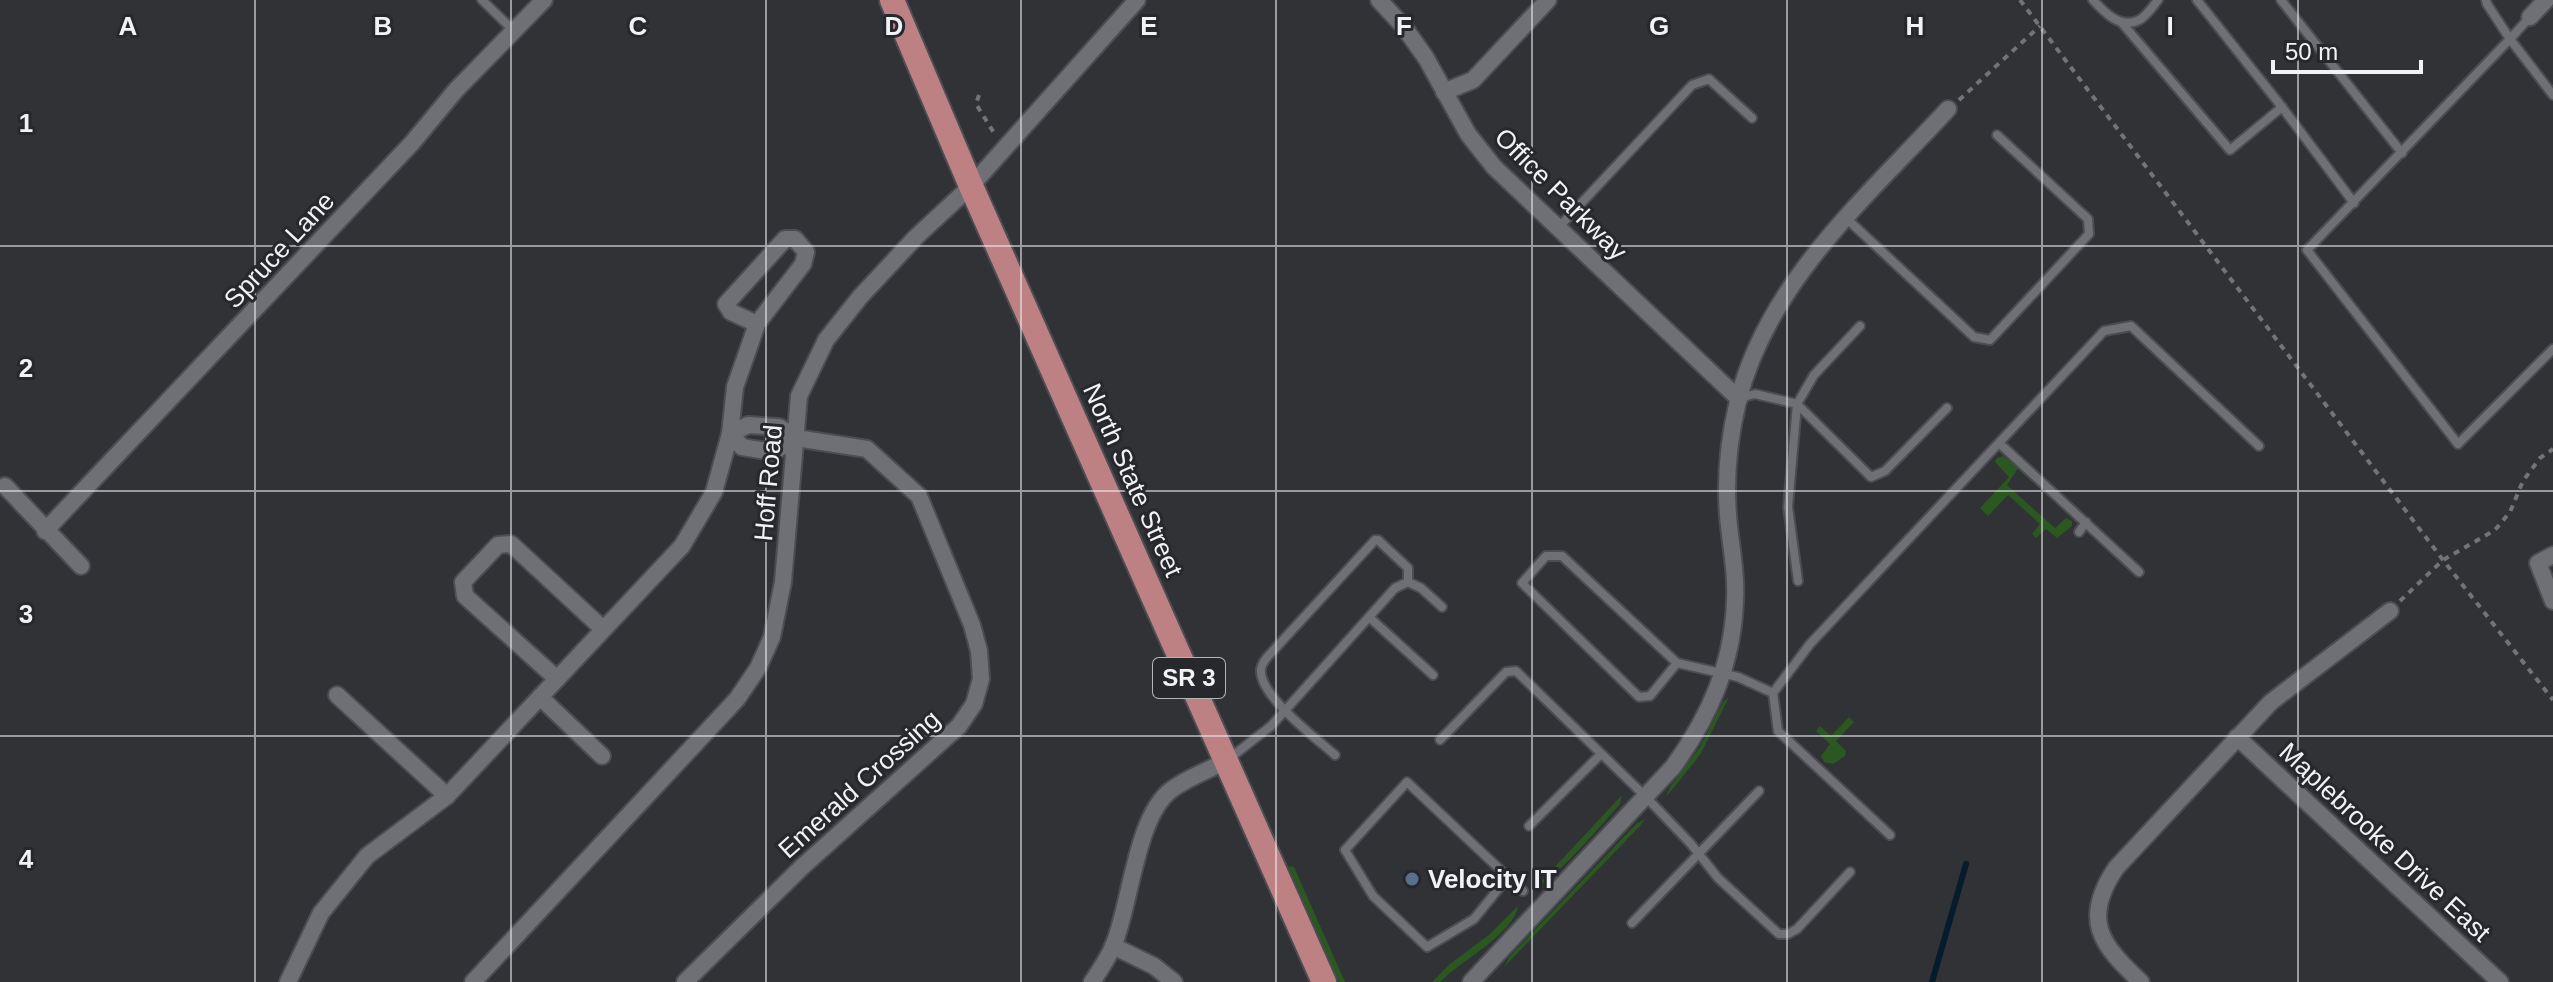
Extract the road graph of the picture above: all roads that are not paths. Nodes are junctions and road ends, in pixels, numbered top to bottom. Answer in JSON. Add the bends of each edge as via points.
{"nodes":[{"id":1,"x":482,"y":0,"type":"edge"},
{"id":2,"x":544,"y":0,"type":"edge"},
{"id":3,"x":892,"y":0,"type":"edge"},
{"id":4,"x":1137,"y":0,"type":"edge"},
{"id":5,"x":1379,"y":0,"type":"edge"},
{"id":6,"x":1548,"y":0,"type":"edge"},
{"id":7,"x":2093,"y":0,"type":"edge"},
{"id":8,"x":2158,"y":0,"type":"edge"},
{"id":9,"x":2197,"y":0,"type":"edge"},
{"id":10,"x":2281,"y":0,"type":"edge"},
{"id":11,"x":2486,"y":0,"type":"edge"},
{"id":12,"x":2546,"y":0,"type":"edge"},
{"id":13,"x":2530,"y":17,"type":"joint"},
{"id":14,"x":2122,"y":23,"type":"junction"},
{"id":15,"x":514,"y":31,"type":"junction"},
{"id":16,"x":2510,"y":39,"type":"junction"},
{"id":17,"x":1444,"y":92,"type":"junction"},
{"id":18,"x":2553,"y":95,"type":"edge"},
{"id":19,"x":2282,"y":107,"type":"junction"},
{"id":20,"x":1948,"y":109,"type":"road end"},
{"id":21,"x":1752,"y":118,"type":"dead end"},
{"id":22,"x":1997,"y":135,"type":"dead end"},
{"id":23,"x":2402,"y":153,"type":"junction"},
{"id":24,"x":971,"y":186,"type":"junction"},
{"id":25,"x":2354,"y":203,"type":"junction"},
{"id":26,"x":1847,"y":219,"type":"junction"},
{"id":27,"x":1558,"y":229,"type":"junction"},
{"id":28,"x":757,"y":324,"type":"junction"},
{"id":29,"x":1860,"y":326,"type":"dead end"},
{"id":30,"x":2553,"y":349,"type":"edge"},
{"id":31,"x":1739,"y":399,"type":"junction"},
{"id":32,"x":1797,"y":404,"type":"junction"},
{"id":33,"x":1947,"y":408,"type":"dead end"},
{"id":34,"x":730,"y":434,"type":"junction"},
{"id":35,"x":796,"y":438,"type":"junction"},
{"id":36,"x":1999,"y":443,"type":"junction"},
{"id":37,"x":2259,"y":446,"type":"dead end"},
{"id":38,"x":9,"y":491,"type":"dead end"},
{"id":39,"x":2086,"y":522,"type":"junction"},
{"id":40,"x":45,"y":531,"type":"junction"},
{"id":41,"x":2079,"y":532,"type":"dead end"},
{"id":42,"x":2546,"y":559,"type":"edge"},
{"id":43,"x":81,"y":566,"type":"dead end"},
{"id":44,"x":2139,"y":572,"type":"dead end"},
{"id":45,"x":1798,"y":581,"type":"dead end"},
{"id":46,"x":1408,"y":582,"type":"junction"},
{"id":47,"x":2553,"y":601,"type":"edge"},
{"id":48,"x":1442,"y":607,"type":"dead end"},
{"id":49,"x":2390,"y":611,"type":"road end"},
{"id":50,"x":1369,"y":617,"type":"junction"},
{"id":51,"x":603,"y":629,"type":"junction"},
{"id":52,"x":1677,"y":663,"type":"junction"},
{"id":53,"x":1433,"y":675,"type":"dead end"},
{"id":54,"x":1723,"y":675,"type":"junction"},
{"id":55,"x":557,"y":679,"type":"junction"},
{"id":56,"x":1773,"y":693,"type":"junction"},
{"id":57,"x":337,"y":695,"type":"dead end"},
{"id":58,"x":540,"y":697,"type":"junction"},
{"id":59,"x":1285,"y":711,"type":"junction"},
{"id":60,"x":2237,"y":737,"type":"junction"},
{"id":61,"x":1440,"y":740,"type":"dead end"},
{"id":62,"x":1601,"y":754,"type":"junction"},
{"id":63,"x":1335,"y":755,"type":"dead end"},
{"id":64,"x":602,"y":756,"type":"dead end"},
{"id":65,"x":1226,"y":761,"type":"junction"},
{"id":66,"x":1759,"y":791,"type":"dead end"},
{"id":67,"x":447,"y":796,"type":"junction"},
{"id":68,"x":1646,"y":797,"type":"junction"},
{"id":69,"x":1529,"y":826,"type":"dead end"},
{"id":70,"x":1890,"y":835,"type":"dead end"},
{"id":71,"x":1699,"y":854,"type":"junction"},
{"id":72,"x":1850,"y":872,"type":"dead end"},
{"id":73,"x":1508,"y":877,"type":"junction"},
{"id":74,"x":1523,"y":891,"type":"dead end"},
{"id":75,"x":1632,"y":923,"type":"dead end"},
{"id":76,"x":1113,"y":946,"type":"junction"},
{"id":77,"x":288,"y":982,"type":"edge"},
{"id":78,"x":473,"y":982,"type":"edge"},
{"id":79,"x":685,"y":982,"type":"edge"},
{"id":80,"x":1092,"y":982,"type":"edge"},
{"id":81,"x":1174,"y":982,"type":"edge"},
{"id":82,"x":1324,"y":982,"type":"edge"},
{"id":83,"x":1471,"y":982,"type":"edge"},
{"id":84,"x":2141,"y":982,"type":"edge"},
{"id":85,"x":2500,"y":982,"type":"edge"}],
"edges":[{"from":1,"to":15,"type":"lane"},
{"from":2,"to":15,"type":"street","name":"Spruce Lane"},
{"from":3,"to":24,"type":"main road","name":"North State Street","number":"SR 3"},
{"from":4,"to":24,"type":"street","name":"Hoff Road"},
{"from":5,"to":17,"type":"street","name":"Office Parkway","via":[[1419,48]]},
{"from":6,"to":17,"type":"street","via":[[1473,80]]},
{"from":7,"to":14,"type":"lane"},
{"from":8,"to":14,"type":"lane","via":[[2140,20]]},
{"from":9,"to":19,"type":"lane"},
{"from":10,"to":23,"type":"lane"},
{"from":11,"to":16,"type":"lane"},
{"from":12,"to":13,"type":"street"},
{"from":13,"to":16,"type":"lane"},
{"from":14,"to":19,"type":"lane","via":[[2230,150]]},
{"from":15,"to":40,"type":"street","name":"Spruce Lane"},
{"from":16,"to":18,"type":"lane"},
{"from":16,"to":23,"type":"lane"},
{"from":17,"to":27,"type":"street","name":"Office Parkway","via":[[1494,167]]},
{"from":19,"to":25,"type":"lane"},
{"from":20,"to":26,"type":"street"},
{"from":21,"to":27,"type":"lane","via":[[1709,79],[1692,85]]},
{"from":22,"to":26,"type":"lane","via":[[2088,219],[2089,234],[1990,340],[1974,337]]},
{"from":23,"to":25,"type":"lane"},
{"from":24,"to":35,"type":"street","name":"Hoff Road","via":[[916,237],[826,340],[799,396]]},
{"from":24,"to":65,"type":"main road","name":"North State Street","number":"SR 3"},
{"from":25,"to":30,"type":"lane","via":[[2307,250],[2458,444]]},
{"from":26,"to":31,"type":"street","via":[[1772,314]]},
{"from":27,"to":31,"type":"street","name":"Office Parkway"},
{"from":28,"to":28,"type":"street","via":[[803,264],[806,252],[795,239],[785,239],[726,304],[731,312]]},
{"from":28,"to":34,"type":"street","via":[[735,387]]},
{"from":29,"to":32,"type":"lane","via":[[1814,375]]},
{"from":31,"to":32,"type":"lane","via":[[1755,394]]},
{"from":31,"to":54,"type":"street","via":[[1728,471],[1735,608]]},
{"from":32,"to":33,"type":"lane","via":[[1871,477],[1885,471]]},
{"from":32,"to":45,"type":"lane","via":[[1788,507]]},
{"from":34,"to":35,"type":"street","name":"Emerald Crossing","via":[[748,425],[779,427]]},
{"from":34,"to":35,"type":"street","via":[[742,447],[773,452]]},
{"from":34,"to":51,"type":"street","via":[[714,492],[682,546]]},
{"from":35,"to":78,"type":"street","name":"Hoff Road","via":[[783,582],[772,637],[758,668],[737,699]]},
{"from":35,"to":79,"type":"street","name":"Emerald Crossing","via":[[867,449],[919,496],[972,625],[981,679],[974,704],[959,726],[802,867]]},
{"from":36,"to":37,"type":"lane","via":[[2104,331],[2131,326]]},
{"from":36,"to":39,"type":"lane"},
{"from":36,"to":56,"type":"lane","via":[[1810,644]]},
{"from":38,"to":40,"type":"street"},
{"from":39,"to":41,"type":"lane"},
{"from":39,"to":44,"type":"lane"},
{"from":40,"to":43,"type":"street"},
{"from":42,"to":47,"type":"street"},
{"from":46,"to":48,"type":"lane"},
{"from":46,"to":50,"type":"lane","via":[[1395,588]]},
{"from":46,"to":59,"type":"lane","via":[[1408,568],[1375,540],[1264,660],[1261,673]]},
{"from":49,"to":60,"type":"street","via":[[2271,702]]},
{"from":50,"to":53,"type":"lane"},
{"from":50,"to":59,"type":"lane"},
{"from":51,"to":55,"type":"street"},
{"from":51,"to":55,"type":"street","via":[[511,544],[498,545],[463,582],[465,596]]},
{"from":52,"to":52,"type":"lane","via":[[1562,556],[1546,556],[1522,583],[1639,697],[1650,696]]},
{"from":52,"to":54,"type":"lane"},
{"from":54,"to":56,"type":"lane"},
{"from":54,"to":68,"type":"street","via":[[1696,737]]},
{"from":55,"to":58,"type":"street"},
{"from":56,"to":70,"type":"lane","via":[[1778,731]]},
{"from":57,"to":67,"type":"street"},
{"from":58,"to":64,"type":"street"},
{"from":58,"to":67,"type":"street"},
{"from":59,"to":63,"type":"lane"},
{"from":59,"to":65,"type":"lane"},
{"from":60,"to":84,"type":"street","via":[[2116,868],[2101,894],[2104,942]]},
{"from":60,"to":85,"type":"street","name":"Maplebrooke Drive East"},
{"from":61,"to":62,"type":"lane","via":[[1511,670]]},
{"from":62,"to":68,"type":"lane"},
{"from":62,"to":69,"type":"lane"},
{"from":65,"to":76,"type":"street","via":[[1170,790],[1151,816]]},
{"from":65,"to":82,"type":"main road","name":"North State Street","number":"SR 3"},
{"from":66,"to":71,"type":"lane"},
{"from":67,"to":77,"type":"street","via":[[367,856],[321,913]]},
{"from":68,"to":71,"type":"lane"},
{"from":68,"to":83,"type":"street","via":[[1536,903],[1489,971]]},
{"from":71,"to":72,"type":"lane","via":[[1779,934],[1797,929]]},
{"from":71,"to":75,"type":"lane"},
{"from":73,"to":73,"type":"lane","via":[[1407,782],[1345,850],[1373,896],[1427,947],[1474,919]]},
{"from":73,"to":74,"type":"lane"},
{"from":76,"to":80,"type":"street"},
{"from":76,"to":81,"type":"street"}]}
